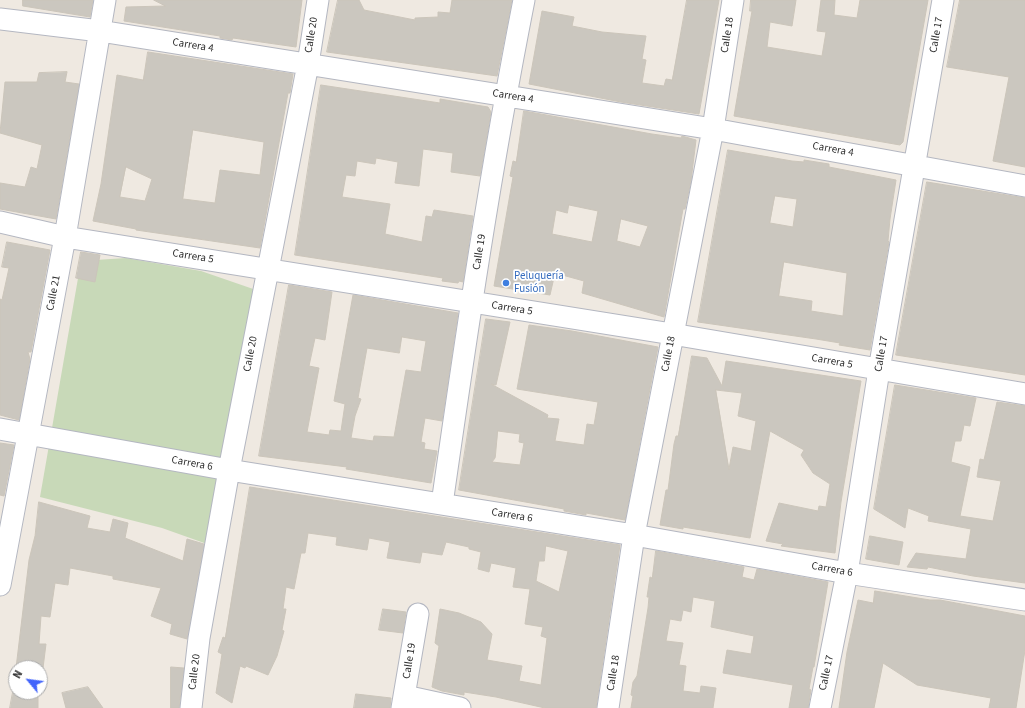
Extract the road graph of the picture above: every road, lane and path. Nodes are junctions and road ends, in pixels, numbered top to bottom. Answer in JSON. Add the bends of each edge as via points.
{"nodes":[{"id":1,"x":105,"y":0,"type":"edge"},
{"id":2,"x":318,"y":0,"type":"edge"},
{"id":3,"x":524,"y":0,"type":"edge"},
{"id":4,"x":733,"y":0,"type":"edge"},
{"id":5,"x":943,"y":0,"type":"edge"},
{"id":6,"x":0,"y":19,"type":"edge"},
{"id":7,"x":100,"y":31,"type":"junction"},
{"id":8,"x":308,"y":64,"type":"junction"},
{"id":9,"x":505,"y":96,"type":"junction"},
{"id":10,"x":713,"y":129,"type":"junction"},
{"id":11,"x":914,"y":164,"type":"junction"},
{"id":12,"x":1025,"y":186,"type":"edge"},
{"id":13,"x":0,"y":222,"type":"edge"},
{"id":14,"x":65,"y":237,"type":"junction"},
{"id":15,"x":268,"y":268,"type":"junction"},
{"id":16,"x":471,"y":303,"type":"junction"},
{"id":17,"x":672,"y":334,"type":"junction"},
{"id":18,"x":879,"y":370,"type":"junction"},
{"id":19,"x":1025,"y":394,"type":"edge"},
{"id":20,"x":0,"y":429,"type":"edge"},
{"id":21,"x":28,"y":434,"type":"junction"},
{"id":22,"x":229,"y":470,"type":"junction"},
{"id":23,"x":442,"y":504,"type":"junction"},
{"id":24,"x":634,"y":535,"type":"junction"},
{"id":25,"x":847,"y":573,"type":"junction"},
{"id":26,"x":0,"y":585,"type":"edge"},
{"id":27,"x":1025,"y":600,"type":"edge"},
{"id":28,"x":418,"y":614,"type":"dead end"},
{"id":29,"x":403,"y":702,"type":"edge"},
{"id":30,"x":191,"y":708,"type":"edge"},
{"id":31,"x":460,"y":708,"type":"edge"},
{"id":32,"x":608,"y":708,"type":"edge"},
{"id":33,"x":820,"y":708,"type":"edge"}],
"edges":[{"from":1,"to":7,"type":"street","name":"Calle 21"},
{"from":2,"to":8,"type":"street","name":"Calle 20"},
{"from":3,"to":9,"type":"street","name":"Calle 19"},
{"from":4,"to":10,"type":"street","name":"Calle 18"},
{"from":5,"to":11,"type":"street","name":"Calle 17"},
{"from":6,"to":7,"type":"street","name":"Carrera 4"},
{"from":7,"to":8,"type":"street","name":"Carrera 4"},
{"from":7,"to":14,"type":"street","name":"Calle 21"},
{"from":8,"to":9,"type":"street","name":"Carrera 4"},
{"from":8,"to":15,"type":"street","name":"Calle 20"},
{"from":9,"to":10,"type":"street","name":"Carrera 4"},
{"from":9,"to":16,"type":"street","name":"Calle 19"},
{"from":10,"to":11,"type":"street","name":"Carrera 4"},
{"from":10,"to":17,"type":"street","name":"Calle 18"},
{"from":11,"to":12,"type":"street","name":"Carrera 4"},
{"from":11,"to":18,"type":"street","name":"Calle 17"},
{"from":13,"to":14,"type":"street","name":"Carrera 5"},
{"from":14,"to":15,"type":"street","name":"Carrera 5"},
{"from":14,"to":21,"type":"street","name":"Calle 21"},
{"from":15,"to":16,"type":"street","name":"Carrera 5"},
{"from":15,"to":22,"type":"street","name":"Calle 20"},
{"from":16,"to":17,"type":"street","name":"Carrera 5"},
{"from":16,"to":23,"type":"street","name":"Calle 19"},
{"from":17,"to":18,"type":"street","name":"Carrera 5"},
{"from":17,"to":24,"type":"street","name":"Calle 18"},
{"from":18,"to":19,"type":"street","name":"Carrera 5"},
{"from":18,"to":25,"type":"street","name":"Calle 17"},
{"from":20,"to":21,"type":"street","name":"Carrera 6"},
{"from":21,"to":22,"type":"street","name":"Carrera 6"},
{"from":21,"to":26,"type":"street","name":"Calle 21"},
{"from":22,"to":23,"type":"street","name":"Carrera 6"},
{"from":22,"to":30,"type":"street","name":"Calle 20","via":[[199,638]]},
{"from":23,"to":24,"type":"street","name":"Carrera 6"},
{"from":24,"to":25,"type":"street","name":"Carrera 6"},
{"from":24,"to":32,"type":"street","name":"Calle 18"},
{"from":25,"to":27,"type":"street","name":"Carrera 6"},
{"from":25,"to":33,"type":"street","name":"Calle 17"},
{"from":28,"to":29,"type":"street","name":"Calle 19"},
{"from":29,"to":31,"type":"street"}]}
